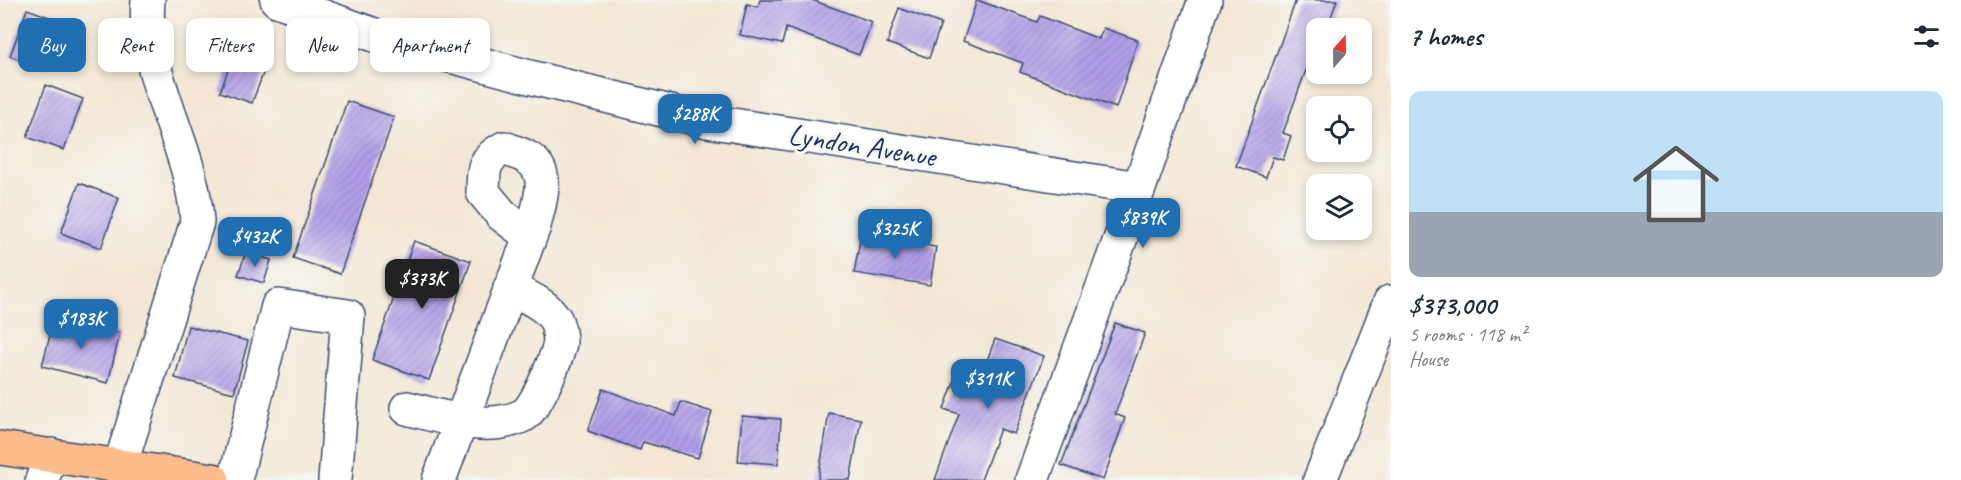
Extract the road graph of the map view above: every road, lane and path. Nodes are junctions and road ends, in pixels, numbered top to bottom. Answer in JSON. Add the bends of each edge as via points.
{"nodes":[{"id":1,"x":148,"y":0,"type":"edge"},
{"id":2,"x":277,"y":0,"type":"edge"},
{"id":3,"x":1205,"y":0,"type":"edge"},
{"id":4,"x":1139,"y":188,"type":"junction"},
{"id":5,"x":530,"y":236,"type":"dead end"},
{"id":6,"x":510,"y":288,"type":"junction"},
{"id":7,"x":1390,"y":302,"type":"edge"},
{"id":8,"x":407,"y":408,"type":"dead end"},
{"id":9,"x":461,"y":422,"type":"junction"},
{"id":10,"x":0,"y":448,"type":"edge"},
{"id":11,"x":120,"y":466,"type":"junction"},
{"id":12,"x":46,"y":468,"type":"edge"},
{"id":13,"x":213,"y":480,"type":"edge"},
{"id":14,"x":235,"y":480,"type":"edge"},
{"id":15,"x":335,"y":480,"type":"edge"},
{"id":16,"x":439,"y":480,"type":"edge"},
{"id":17,"x":1032,"y":480,"type":"edge"},
{"id":18,"x":1320,"y":480,"type":"edge"}],
"edges":[{"from":1,"to":11,"type":"street","via":[[149,42],[187,168],[197,222]]},
{"from":2,"to":4,"type":"street","name":"Lyndon Avenue","via":[[384,38],[706,121]]},
{"from":3,"to":4,"type":"street"},
{"from":4,"to":17,"type":"street"},
{"from":5,"to":6,"type":"street"},
{"from":6,"to":9,"type":"street"},
{"from":6,"to":9,"type":"street","via":[[545,308],[556,320],[560,342],[535,404],[525,415],[492,424]]},
{"from":7,"to":18,"type":"street"},
{"from":8,"to":9,"type":"street"},
{"from":9,"to":16,"type":"street"},
{"from":10,"to":12,"type":"main road"},
{"from":11,"to":12,"type":"main road"},
{"from":11,"to":13,"type":"main road"},
{"from":14,"to":15,"type":"street","via":[[278,306],[348,316]]}]}
